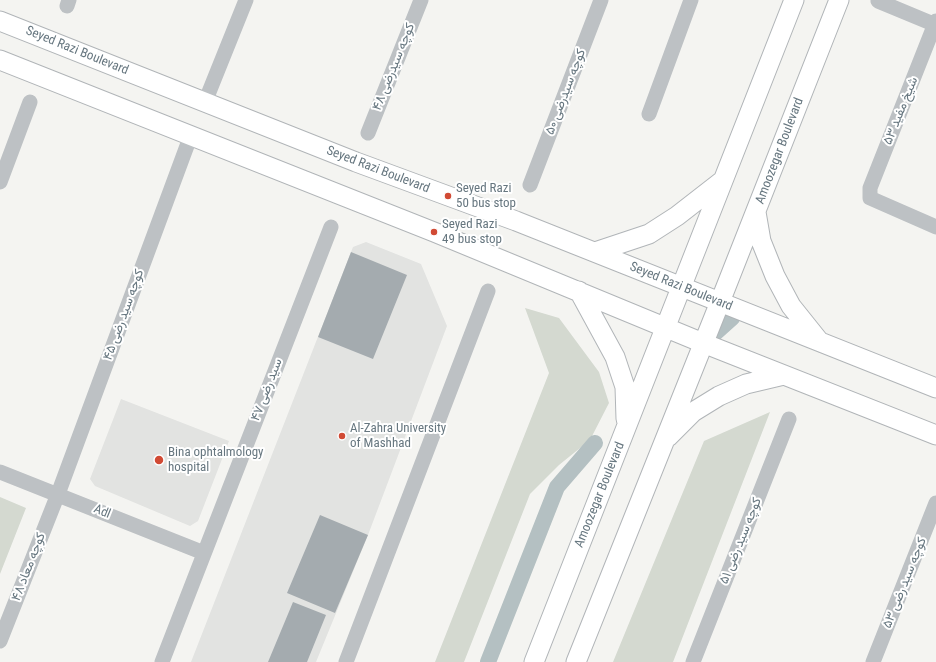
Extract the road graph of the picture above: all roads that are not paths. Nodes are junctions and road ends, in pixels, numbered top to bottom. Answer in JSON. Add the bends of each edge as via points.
{"nodes":[{"id":1,"x":246,"y":0,"type":"edge"},
{"id":2,"x":420,"y":0,"type":"edge"},
{"id":3,"x":601,"y":0,"type":"edge"},
{"id":4,"x":691,"y":0,"type":"edge"},
{"id":5,"x":794,"y":0,"type":"edge"},
{"id":6,"x":839,"y":0,"type":"edge"},
{"id":7,"x":878,"y":1,"type":"dead end"},
{"id":8,"x":0,"y":21,"type":"edge"},
{"id":9,"x":936,"y":23,"type":"edge"},
{"id":10,"x":0,"y":60,"type":"edge"},
{"id":11,"x":30,"y":102,"type":"dead end"},
{"id":12,"x":205,"y":102,"type":"junction"},
{"id":13,"x":649,"y":114,"type":"dead end"},
{"id":14,"x":368,"y":133,"type":"dead end"},
{"id":15,"x":191,"y":135,"type":"junction"},
{"id":16,"x":723,"y":180,"type":"junction"},
{"id":17,"x":0,"y":182,"type":"edge"},
{"id":18,"x":530,"y":185,"type":"dead end"},
{"id":19,"x":756,"y":212,"type":"junction"},
{"id":20,"x":331,"y":227,"type":"dead end"},
{"id":21,"x":936,"y":227,"type":"edge"},
{"id":22,"x":595,"y":252,"type":"junction"},
{"id":23,"x":681,"y":286,"type":"junction"},
{"id":24,"x":488,"y":291,"type":"dead end"},
{"id":25,"x":580,"y":291,"type":"junction"},
{"id":26,"x":720,"y":302,"type":"junction"},
{"id":27,"x":665,"y":327,"type":"junction"},
{"id":28,"x":820,"y":342,"type":"junction"},
{"id":29,"x":704,"y":343,"type":"junction"},
{"id":30,"x":784,"y":375,"type":"junction"},
{"id":31,"x":936,"y":388,"type":"edge"},
{"id":32,"x":789,"y":419,"type":"dead end"},
{"id":33,"x":626,"y":428,"type":"junction"},
{"id":34,"x":936,"y":435,"type":"edge"},
{"id":35,"x":663,"y":442,"type":"junction"},
{"id":36,"x":0,"y":472,"type":"edge"},
{"id":37,"x":58,"y":494,"type":"junction"},
{"id":38,"x":936,"y":503,"type":"edge"},
{"id":39,"x":204,"y":553,"type":"junction"},
{"id":40,"x":0,"y":641,"type":"edge"},
{"id":41,"x":162,"y":662,"type":"edge"},
{"id":42,"x":346,"y":662,"type":"edge"},
{"id":43,"x":534,"y":662,"type":"edge"},
{"id":44,"x":576,"y":662,"type":"edge"},
{"id":45,"x":693,"y":662,"type":"edge"},
{"id":46,"x":873,"y":662,"type":"edge"}],
"edges":[{"from":1,"to":12,"type":"street"},
{"from":2,"to":14,"type":"street","name":"کوچه سیدرضی ۴۸"},
{"from":3,"to":18,"type":"street","name":"کوچه سیدرضی ۵۰"},
{"from":4,"to":13,"type":"street"},
{"from":5,"to":16,"type":"main road"},
{"from":6,"to":19,"type":"main road","name":"Amoozegar Boulevard"},
{"from":7,"to":9,"type":"street"},
{"from":8,"to":12,"type":"main road","name":"Seyed Razi Boulevard"},
{"from":9,"to":21,"type":"street","name":"شیخ مفید ۵۳","via":[[870,188],[870,198]]},
{"from":10,"to":15,"type":"main road"},
{"from":11,"to":17,"type":"street"},
{"from":12,"to":22,"type":"main road","name":"Seyed Razi Boulevard"},
{"from":15,"to":25,"type":"main road"},
{"from":15,"to":37,"type":"street","name":"کوچه سید رضی ۴۵"},
{"from":16,"to":22,"type":"main road","via":[[650,234]]},
{"from":16,"to":23,"type":"main road"},
{"from":19,"to":26,"type":"main road","name":"Amoozegar Boulevard"},
{"from":19,"to":28,"type":"main road","via":[[761,242],[775,276],[791,306]]},
{"from":20,"to":39,"type":"street","name":"سید رضی ۴۷"},
{"from":22,"to":23,"type":"main road","name":"Seyed Razi Boulevard"},
{"from":23,"to":26,"type":"main road","name":"Seyed Razi Boulevard"},
{"from":23,"to":27,"type":"main road","name":"Amoozegar Boulevard"},
{"from":24,"to":42,"type":"street"},
{"from":25,"to":27,"type":"main road"},
{"from":25,"to":33,"type":"main road","via":[[615,357],[624,387]]},
{"from":26,"to":28,"type":"main road","name":"Seyed Razi Boulevard"},
{"from":26,"to":29,"type":"main road","name":"Amoozegar Boulevard"},
{"from":27,"to":29,"type":"main road"},
{"from":27,"to":33,"type":"main road","name":"Amoozegar Boulevard"},
{"from":28,"to":31,"type":"main road","name":"Seyed Razi Boulevard"},
{"from":29,"to":30,"type":"main road"},
{"from":29,"to":35,"type":"main road"},
{"from":30,"to":34,"type":"main road"},
{"from":30,"to":35,"type":"main road","via":[[746,384],[719,396],[693,412]]},
{"from":32,"to":45,"type":"street","name":"کوچه سید رضی ۵۱"},
{"from":33,"to":43,"type":"main road","name":"Amoozegar Boulevard"},
{"from":35,"to":44,"type":"main road"},
{"from":36,"to":37,"type":"street","name":"Adl"},
{"from":37,"to":39,"type":"street","name":"Adl"},
{"from":37,"to":40,"type":"street","name":"کوچه معاد ۴۸"},
{"from":38,"to":46,"type":"street","name":"کوچه سید رضی ۵۳"},
{"from":39,"to":41,"type":"street","name":"سید رضی ۴۷"}]}
